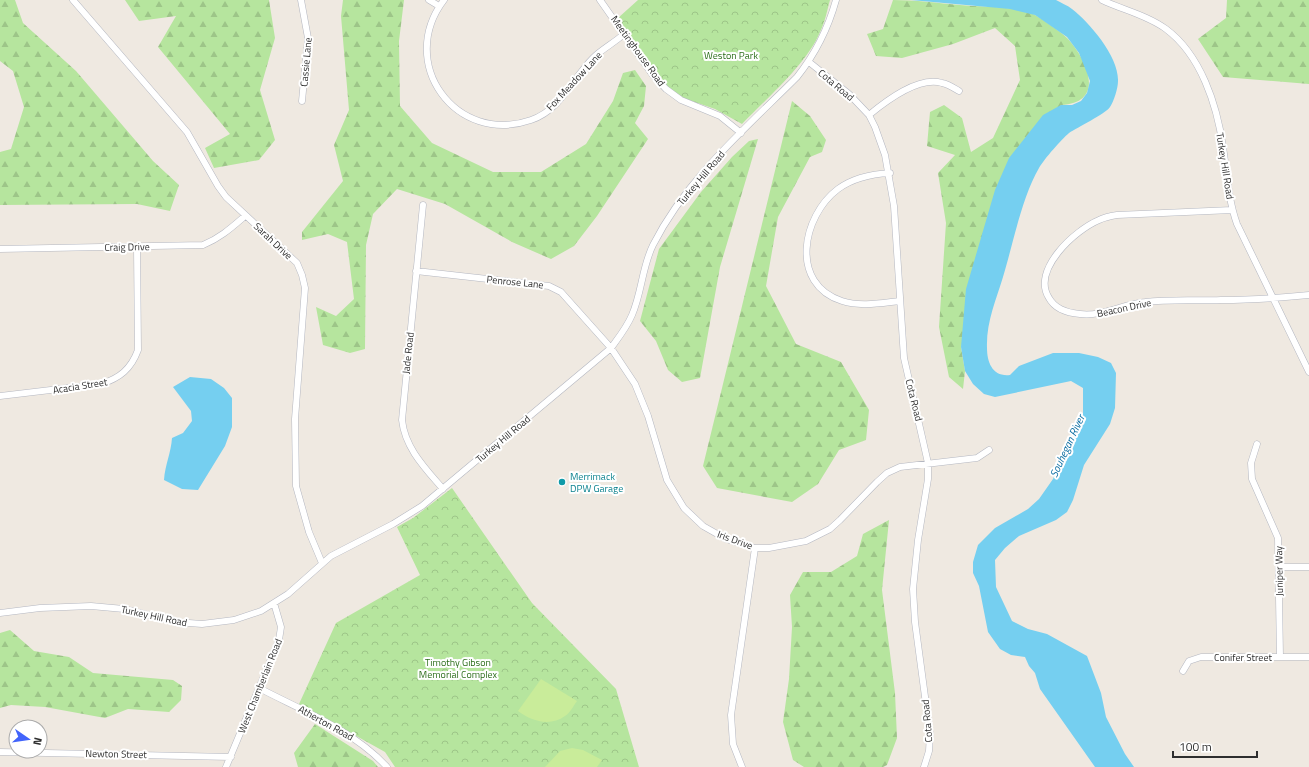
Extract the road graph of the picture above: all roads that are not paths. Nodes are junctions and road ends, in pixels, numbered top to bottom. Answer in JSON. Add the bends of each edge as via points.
{"nodes":[{"id":1,"x":73,"y":0,"type":"edge"},
{"id":2,"x":301,"y":0,"type":"edge"},
{"id":3,"x":429,"y":0,"type":"edge"},
{"id":4,"x":444,"y":0,"type":"edge"},
{"id":5,"x":600,"y":0,"type":"edge"},
{"id":6,"x":836,"y":0,"type":"edge"},
{"id":7,"x":1102,"y":0,"type":"edge"},
{"id":8,"x":439,"y":6,"type":"junction"},
{"id":9,"x":624,"y":34,"type":"junction"},
{"id":10,"x":809,"y":62,"type":"junction"},
{"id":11,"x":959,"y":91,"type":"dead end"},
{"id":12,"x":302,"y":101,"type":"dead end"},
{"id":13,"x":869,"y":115,"type":"junction"},
{"id":14,"x":741,"y":133,"type":"junction"},
{"id":15,"x":890,"y":173,"type":"junction"},
{"id":16,"x":423,"y":205,"type":"dead end"},
{"id":17,"x":1232,"y":210,"type":"junction"},
{"id":18,"x":245,"y":216,"type":"junction"},
{"id":19,"x":137,"y":247,"type":"junction"},
{"id":20,"x":0,"y":249,"type":"edge"},
{"id":21,"x":416,"y":271,"type":"junction"},
{"id":22,"x":1309,"y":295,"type":"edge"},
{"id":23,"x":1274,"y":298,"type":"junction"},
{"id":24,"x":899,"y":301,"type":"junction"},
{"id":25,"x":611,"y":348,"type":"junction"},
{"id":26,"x":1309,"y":372,"type":"edge"},
{"id":27,"x":0,"y":396,"type":"edge"},
{"id":28,"x":1257,"y":444,"type":"dead end"},
{"id":29,"x":989,"y":450,"type":"dead end"},
{"id":30,"x":928,"y":463,"type":"junction"},
{"id":31,"x":443,"y":489,"type":"junction"},
{"id":32,"x":754,"y":548,"type":"junction"},
{"id":33,"x":322,"y":563,"type":"junction"},
{"id":34,"x":1279,"y":567,"type":"junction"},
{"id":35,"x":1309,"y":567,"type":"edge"},
{"id":36,"x":274,"y":603,"type":"junction"},
{"id":37,"x":0,"y":613,"type":"edge"},
{"id":38,"x":1280,"y":657,"type":"junction"},
{"id":39,"x":1309,"y":657,"type":"edge"},
{"id":40,"x":1183,"y":670,"type":"dead end"},
{"id":41,"x":259,"y":688,"type":"junction"},
{"id":42,"x":0,"y":752,"type":"edge"},
{"id":43,"x":231,"y":757,"type":"junction"},
{"id":44,"x":226,"y":767,"type":"edge"},
{"id":45,"x":387,"y":767,"type":"edge"},
{"id":46,"x":742,"y":767,"type":"edge"},
{"id":47,"x":924,"y":767,"type":"edge"}],
"edges":[{"from":1,"to":18,"type":"street","name":"Sarah Drive","via":[[187,132],[218,186]]},
{"from":2,"to":12,"type":"street","name":"Cassie Lane","via":[[308,38]]},
{"from":3,"to":8,"type":"street"},
{"from":4,"to":8,"type":"street","name":"Fox Meadow Lane"},
{"from":5,"to":9,"type":"street","name":"Meetinghouse Road"},
{"from":6,"to":10,"type":"street","name":"Turkey Hill Road","via":[[826,33]]},
{"from":7,"to":17,"type":"street","name":"Turkey Hill Road","via":[[1143,17],[1166,30],[1176,38],[1192,59],[1208,89],[1220,127]]},
{"from":8,"to":9,"type":"street","name":"Fox Meadow Lane","via":[[431,23],[427,41],[427,60],[432,78],[441,94],[454,108],[470,118],[492,124],[524,122],[549,110],[564,96],[592,58]]},
{"from":9,"to":14,"type":"street","name":"Meetinghouse Road","via":[[652,74],[666,89],[681,100],[720,116]]},
{"from":10,"to":13,"type":"street","name":"Cota Road","via":[[849,94]]},
{"from":10,"to":14,"type":"street","name":"Turkey Hill Road"},
{"from":11,"to":13,"type":"street","via":[[941,82],[919,84],[895,95]]},
{"from":13,"to":15,"type":"street","name":"Cota Road","via":[[881,142]]},
{"from":14,"to":25,"type":"street","name":"Turkey Hill Road","via":[[689,189],[665,224],[645,264],[626,328]]},
{"from":15,"to":24,"type":"street","name":"Cota Road"},
{"from":15,"to":24,"type":"street","via":[[855,179],[838,189],[824,202],[810,226],[807,251],[808,265],[813,278],[820,288],[831,296],[856,303]]},
{"from":16,"to":21,"type":"street","name":"Jade Road"},
{"from":17,"to":23,"type":"street","name":"Turkey Hill Road","via":[[1260,274]]},
{"from":17,"to":23,"type":"street","name":"Beacon Drive","via":[[1117,215],[1098,220],[1081,231],[1054,258],[1046,275],[1046,294],[1060,309],[1086,315],[1144,302]]},
{"from":18,"to":19,"type":"street","name":"Craig Drive","via":[[216,240],[203,245]]},
{"from":18,"to":33,"type":"street","name":"Sarah Drive","via":[[297,263],[305,288],[295,419],[296,486],[309,532]]},
{"from":19,"to":20,"type":"street","name":"Craig Drive"},
{"from":19,"to":27,"type":"street","name":"Acacia Street","via":[[138,350],[125,372],[114,380],[102,384]]},
{"from":21,"to":25,"type":"street","name":"Penrose Lane","via":[[549,286],[560,292]]},
{"from":21,"to":31,"type":"street","name":"Jade Road","via":[[403,406],[403,434],[416,457]]},
{"from":22,"to":23,"type":"street","name":"Beacon Drive"},
{"from":23,"to":26,"type":"street","name":"Turkey Hill Road"},
{"from":24,"to":30,"type":"street","name":"Cota Road","via":[[904,358]]},
{"from":25,"to":31,"type":"street","name":"Turkey Hill Road"},
{"from":25,"to":32,"type":"street","name":"Iris Drive","via":[[636,384],[668,480],[684,508],[714,533]]},
{"from":28,"to":34,"type":"street","name":"Juniper Way","via":[[1251,463],[1252,479],[1278,538]]},
{"from":29,"to":30,"type":"street","name":"Iris Drive","via":[[977,458]]},
{"from":30,"to":32,"type":"street","name":"Iris Drive","via":[[900,467],[887,473],[840,520],[806,541],[782,547]]},
{"from":30,"to":47,"type":"street","name":"Cota Road","via":[[928,480],[913,589],[930,734],[929,751]]},
{"from":31,"to":33,"type":"street","name":"Turkey Hill Road","via":[[414,512],[342,549]]},
{"from":32,"to":46,"type":"street","via":[[731,716],[733,744]]},
{"from":33,"to":36,"type":"street","name":"Turkey Hill Road"},
{"from":34,"to":35,"type":"street"},
{"from":34,"to":38,"type":"street","name":"Juniper Way"},
{"from":36,"to":37,"type":"street","name":"Turkey Hill Road","via":[[234,620],[202,624],[176,622],[124,609],[91,606]]},
{"from":36,"to":41,"type":"street","name":"West Chamberlain Road","via":[[280,620],[281,634]]},
{"from":38,"to":39,"type":"street","name":"Conifer Street"},
{"from":38,"to":40,"type":"street","name":"Conifer Street","via":[[1197,658],[1189,662]]},
{"from":41,"to":43,"type":"street","name":"West Chamberlain Road"},
{"from":41,"to":45,"type":"street","name":"Atherton Road","via":[[342,731],[364,745]]},
{"from":42,"to":43,"type":"street","name":"Newton Street"},
{"from":43,"to":44,"type":"street","name":"West Chamberlain Road"}]}
